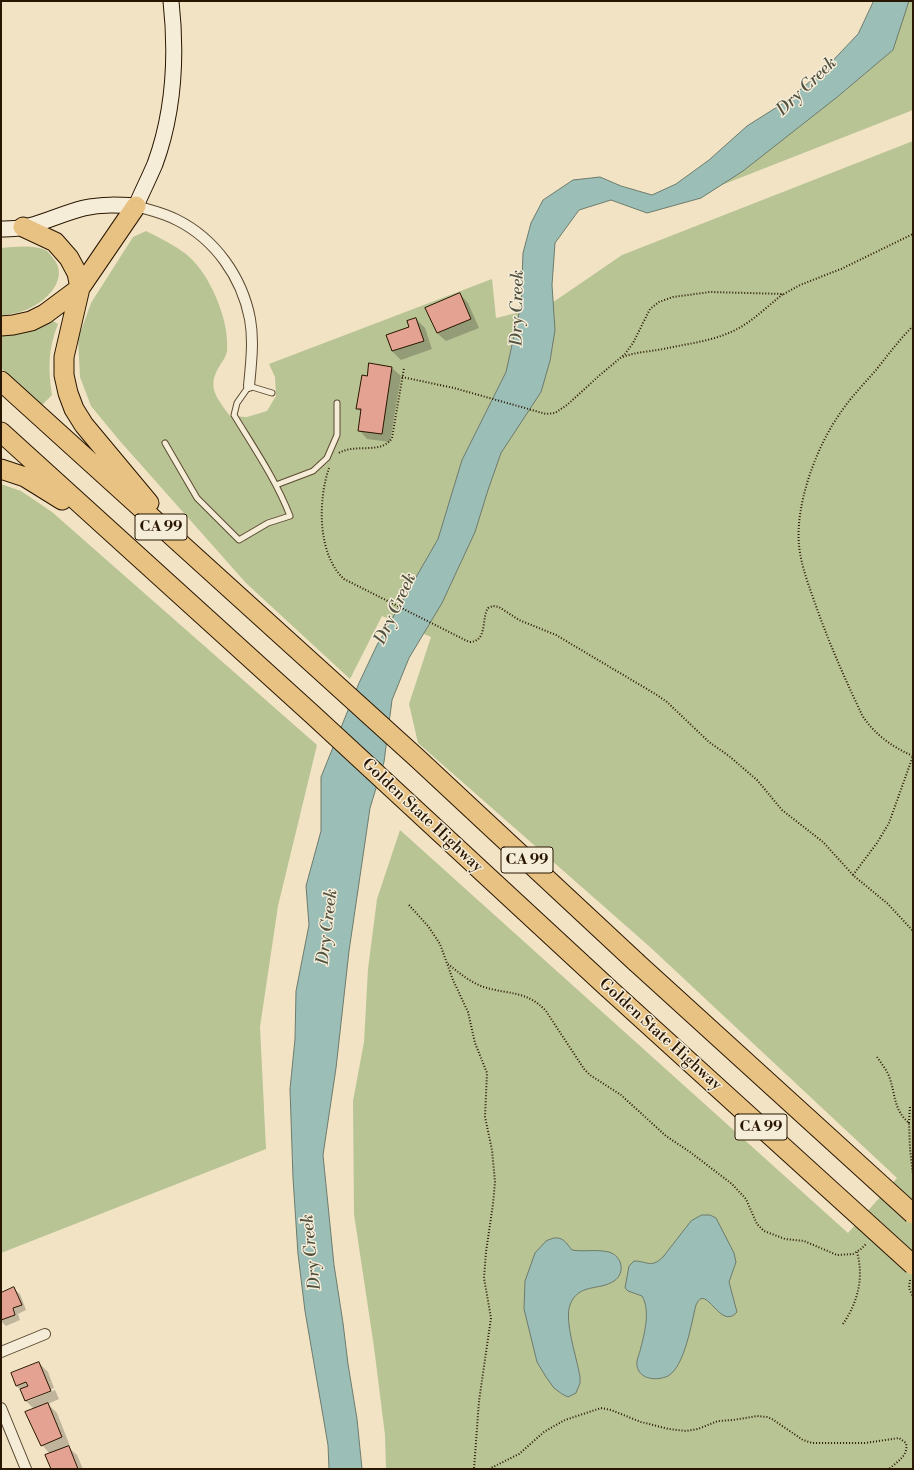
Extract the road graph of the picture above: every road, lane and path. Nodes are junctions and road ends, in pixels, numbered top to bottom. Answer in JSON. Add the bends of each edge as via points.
{"nodes":[{"id":1,"x":171,"y":1,"type":"edge"},
{"id":2,"x":136,"y":206,"type":"junction"},
{"id":3,"x":23,"y":227,"type":"junction"},
{"id":4,"x":1,"y":229,"type":"edge"},
{"id":5,"x":913,"y":234,"type":"edge"},
{"id":6,"x":80,"y":288,"type":"junction"},
{"id":7,"x":784,"y":294,"type":"junction"},
{"id":8,"x":1,"y":326,"type":"edge"},
{"id":9,"x":913,"y":326,"type":"edge"},
{"id":10,"x":619,"y":359,"type":"junction"},
{"id":11,"x":404,"y":368,"type":"dead end"},
{"id":12,"x":402,"y":377,"type":"junction"},
{"id":13,"x":1,"y":381,"type":"edge"},
{"id":14,"x":250,"y":386,"type":"junction"},
{"id":15,"x":272,"y":393,"type":"dead end"},
{"id":16,"x":337,"y":403,"type":"dead end"},
{"id":17,"x":1,"y":432,"type":"edge"},
{"id":18,"x":164,"y":443,"type":"dead end"},
{"id":19,"x":338,"y":454,"type":"dead end"},
{"id":20,"x":330,"y":466,"type":"dead end"},
{"id":21,"x":1,"y":469,"type":"edge"},
{"id":22,"x":276,"y":485,"type":"junction"},
{"id":23,"x":100,"y":522,"type":"junction"},
{"id":24,"x":196,"y":559,"type":"junction"},
{"id":25,"x":913,"y":756,"type":"edge"},
{"id":26,"x":853,"y":875,"type":"junction"},
{"id":27,"x":409,"y":905,"type":"dead end"},
{"id":28,"x":913,"y":931,"type":"edge"},
{"id":29,"x":448,"y":964,"type":"junction"},
{"id":30,"x":877,"y":1057,"type":"dead end"},
{"id":31,"x":910,"y":1106,"type":"dead end"},
{"id":32,"x":909,"y":1123,"type":"junction"},
{"id":33,"x":913,"y":1175,"type":"edge"},
{"id":34,"x":913,"y":1214,"type":"edge"},
{"id":35,"x":869,"y":1241,"type":"dead end"},
{"id":36,"x":857,"y":1252,"type":"junction"},
{"id":37,"x":912,"y":1272,"type":"edge"},
{"id":38,"x":913,"y":1298,"type":"edge"},
{"id":39,"x":843,"y":1324,"type":"dead end"},
{"id":40,"x":45,"y":1334,"type":"dead end"},
{"id":41,"x":1,"y":1352,"type":"edge"},
{"id":42,"x":1,"y":1408,"type":"edge"},
{"id":43,"x":26,"y":1469,"type":"edge"},
{"id":44,"x":474,"y":1469,"type":"edge"},
{"id":45,"x":489,"y":1469,"type":"edge"},
{"id":46,"x":889,"y":1469,"type":"edge"}],
"edges":[{"from":1,"to":2,"type":"street","via":[[174,50],[170,105],[155,163]]},
{"from":2,"to":3,"type":"street","via":[[85,208]]},
{"from":2,"to":6,"type":"highway"},
{"from":2,"to":14,"type":"street","via":[[159,212],[193,230],[220,254],[231,269],[240,286],[250,321]]},
{"from":3,"to":4,"type":"street"},
{"from":3,"to":6,"type":"highway","via":[[55,242],[69,258],[77,273]]},
{"from":5,"to":7,"type":"path"},
{"from":6,"to":8,"type":"highway","via":[[45,314],[30,321]]},
{"from":6,"to":24,"type":"highway","via":[[64,356],[64,375],[74,409],[84,425]]},
{"from":7,"to":10,"type":"path","via":[[744,325],[729,333],[657,351],[630,354]]},
{"from":7,"to":10,"type":"path","via":[[710,292],[665,299],[650,309],[632,343]]},
{"from":9,"to":25,"type":"path","via":[[847,403],[834,423],[808,483],[800,514],[799,535],[801,559],[813,599],[862,714],[879,735],[896,748]]},
{"from":10,"to":12,"type":"path","via":[[568,405],[555,413],[546,414],[454,388]]},
{"from":11,"to":12,"type":"path"},
{"from":12,"to":19,"type":"path","via":[[390,442],[374,448],[348,448]]},
{"from":13,"to":24,"type":"highway","number":"CA 99"},
{"from":14,"to":15,"type":"lane"},
{"from":14,"to":22,"type":"lane","via":[[237,403],[234,415]]},
{"from":16,"to":22,"type":"lane","via":[[337,435],[327,458],[313,471]]},
{"from":17,"to":23,"type":"highway","name":"Golden State Highway","number":"CA 99"},
{"from":18,"to":22,"type":"lane","via":[[197,498],[239,540],[268,523],[290,516]]},
{"from":20,"to":26,"type":"path","via":[[323,490],[324,544],[338,574],[350,583],[469,642],[479,639],[486,611],[494,606],[525,623],[556,635],[667,702],[709,742],[757,780],[782,810],[823,842]]},
{"from":21,"to":23,"type":"highway","via":[[25,477]]},
{"from":23,"to":37,"type":"highway","name":"Golden State Highway","number":"CA 99","bridge":true,"via":[[399,794]]},
{"from":24,"to":34,"type":"highway","number":"CA 99","bridge":true,"via":[[417,758]]},
{"from":25,"to":26,"type":"path","via":[[889,823]]},
{"from":26,"to":28,"type":"path","via":[[888,904]]},
{"from":27,"to":29,"type":"path","via":[[433,932]]},
{"from":29,"to":36,"type":"path","via":[[482,987],[525,996],[539,1004],[584,1069],[621,1095],[666,1136],[732,1184],[746,1199],[757,1224],[764,1231],[785,1239],[804,1241],[837,1255]]},
{"from":29,"to":44,"type":"path","via":[[466,1008],[475,1044],[485,1067],[486,1117],[494,1171],[493,1204],[484,1278],[491,1318],[479,1402]]},
{"from":30,"to":32,"type":"path","via":[[889,1075],[897,1109]]},
{"from":31,"to":32,"type":"path"},
{"from":32,"to":33,"type":"path"},
{"from":35,"to":36,"type":"path"},
{"from":36,"to":39,"type":"path","via":[[860,1270],[859,1290]]},
{"from":37,"to":38,"type":"path","via":[[909,1284]]},
{"from":40,"to":41,"type":"street"},
{"from":42,"to":43,"type":"street"},
{"from":45,"to":46,"type":"path","via":[[519,1454],[554,1426],[606,1408],[634,1420],[679,1430],[691,1431],[718,1421],[757,1416],[767,1417],[812,1443],[865,1443],[900,1438],[906,1443],[905,1453]]}]}
